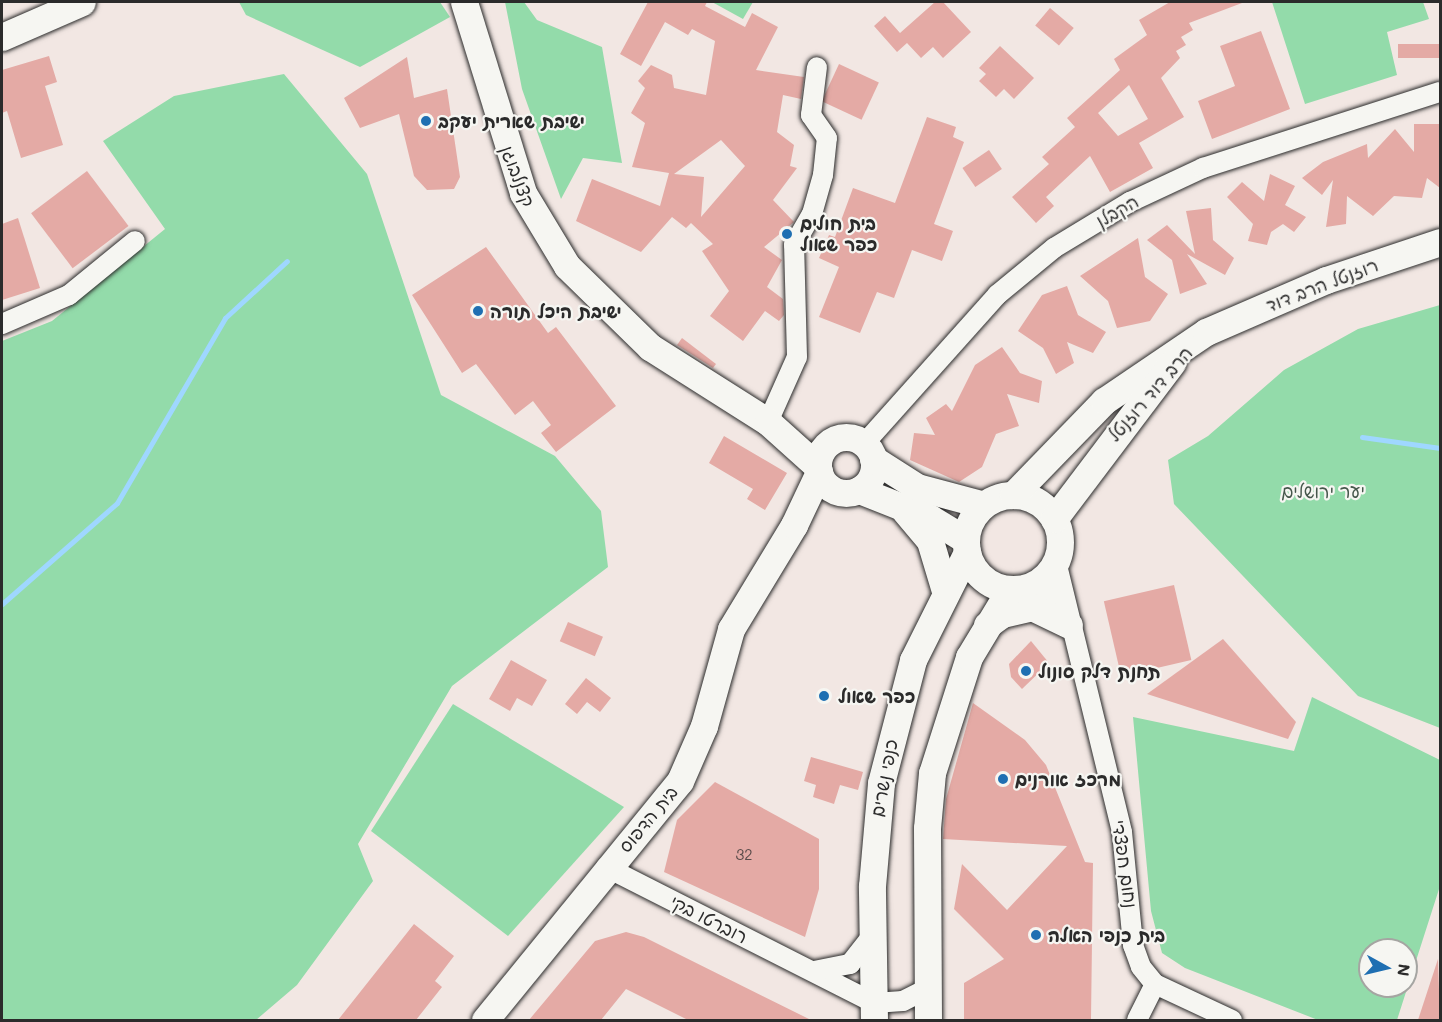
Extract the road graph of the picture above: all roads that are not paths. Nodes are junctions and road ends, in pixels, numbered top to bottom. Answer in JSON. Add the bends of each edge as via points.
{"nodes":[{"id":1,"x":82,"y":2,"type":"edge"},
{"id":2,"x":464,"y":2,"type":"edge"},
{"id":3,"x":2,"y":37,"type":"edge"},
{"id":4,"x":817,"y":67,"type":"dead end"},
{"id":5,"x":1440,"y":92,"type":"edge"},
{"id":6,"x":135,"y":241,"type":"dead end"},
{"id":7,"x":1440,"y":242,"type":"edge"},
{"id":8,"x":2,"y":324,"type":"edge"},
{"id":9,"x":1206,"y":332,"type":"junction"},
{"id":10,"x":768,"y":422,"type":"junction"},
{"id":11,"x":833,"y":440,"type":"junction"},
{"id":12,"x":869,"y":451,"type":"junction"},
{"id":13,"x":818,"y":470,"type":"junction"},
{"id":14,"x":850,"y":492,"type":"junction"},
{"id":15,"x":1013,"y":495,"type":"junction"},
{"id":16,"x":894,"y":502,"type":"junction"},
{"id":17,"x":984,"y":505,"type":"junction"},
{"id":18,"x":1054,"y":519,"type":"junction"},
{"id":19,"x":794,"y":525,"type":"junction"},
{"id":20,"x":967,"y":546,"type":"junction"},
{"id":21,"x":1056,"y":561,"type":"junction"},
{"id":22,"x":1021,"y":587,"type":"junction"},
{"id":23,"x":945,"y":591,"type":"junction"},
{"id":24,"x":1068,"y":625,"type":"junction"},
{"id":25,"x":980,"y":633,"type":"junction"},
{"id":26,"x":1081,"y":657,"type":"junction"},
{"id":27,"x":606,"y":867,"type":"junction"},
{"id":28,"x":873,"y":934,"type":"junction"},
{"id":29,"x":811,"y":971,"type":"junction"},
{"id":30,"x":1155,"y":984,"type":"junction"},
{"id":31,"x":928,"y":988,"type":"junction"},
{"id":32,"x":874,"y":1012,"type":"edge"},
{"id":33,"x":485,"y":1020,"type":"edge"},
{"id":34,"x":928,"y":1020,"type":"edge"},
{"id":35,"x":1137,"y":1020,"type":"edge"},
{"id":36,"x":1232,"y":1020,"type":"edge"}],
"edges":[{"from":1,"to":3,"type":"street"},
{"from":2,"to":10,"type":"street","name":"קצנלבוגן","via":[[523,193],[567,266],[623,324],[700,382]]},
{"from":4,"to":10,"type":"street","via":[[811,115],[827,138],[823,175],[812,214],[794,245],[797,357]]},
{"from":5,"to":12,"type":"street","name":"הקבלן","via":[[1203,168],[1072,237],[997,295]]},
{"from":6,"to":8,"type":"street","via":[[69,295]]},
{"from":7,"to":9,"type":"street","name":"רוזנטל הרב דוד","via":[[1326,280]]},
{"from":9,"to":15,"type":"street","name":"הרב דוד רוזנטל","via":[[1104,400]]},
{"from":9,"to":18,"type":"street","name":"הרב דוד רוזנטל","via":[[1153,385]]},
{"from":10,"to":11,"type":"street"},
{"from":10,"to":13,"type":"street"},
{"from":11,"to":12,"type":"street","via":[[852,437]]},
{"from":11,"to":13,"type":"street","via":[[823,450]]},
{"from":12,"to":14,"type":"street","via":[[871,477]]},
{"from":12,"to":17,"type":"street","via":[[917,487]]},
{"from":13,"to":14,"type":"street","via":[[825,484]]},
{"from":13,"to":19,"type":"street","name":"בית הדפוס"},
{"from":14,"to":16,"type":"street"},
{"from":14,"to":19,"type":"street","name":"בית הדפוס"},
{"from":15,"to":17,"type":"street"},
{"from":15,"to":18,"type":"street","via":[[1035,500]]},
{"from":16,"to":20,"type":"street"},
{"from":16,"to":23,"type":"street","via":[[927,534]]},
{"from":17,"to":20,"type":"street","via":[[972,518]]},
{"from":18,"to":21,"type":"street","via":[[1060,538]]},
{"from":19,"to":27,"type":"street","name":"בית הדפוס","via":[[731,629],[704,726],[680,781]]},
{"from":20,"to":22,"type":"street","via":[[984,579]]},
{"from":20,"to":23,"type":"street","name":"כנפי נשרים"},
{"from":21,"to":22,"type":"street"},
{"from":21,"to":26,"type":"street","name":"נחום חפצדי"},
{"from":22,"to":24,"type":"street","name":"נחום חפצדי","via":[[1055,600]]},
{"from":22,"to":25,"type":"street"},
{"from":23,"to":28,"type":"street","name":"כנפי נשרים","via":[[906,680],[881,783],[874,834]]},
{"from":24,"to":25,"type":"street","via":[[1052,612],[1026,607],[1002,614]]},
{"from":24,"to":26,"type":"street","name":"נחום חפצדי"},
{"from":25,"to":31,"type":"street","via":[[946,726],[928,798]]},
{"from":26,"to":30,"type":"street","name":"נחום חפצדי","via":[[1122,832],[1133,945]]},
{"from":27,"to":29,"type":"street","name":"רוברטו בקי"},
{"from":27,"to":33,"type":"street","name":"בית הדפוס"},
{"from":28,"to":29,"type":"street","via":[[850,964]]},
{"from":28,"to":32,"type":"street","name":"כנפי נשרים"},
{"from":29,"to":32,"type":"street","name":"רוברטו בקי"},
{"from":30,"to":35,"type":"street"},
{"from":30,"to":36,"type":"street"},
{"from":31,"to":32,"type":"street"},
{"from":31,"to":34,"type":"street"}]}
